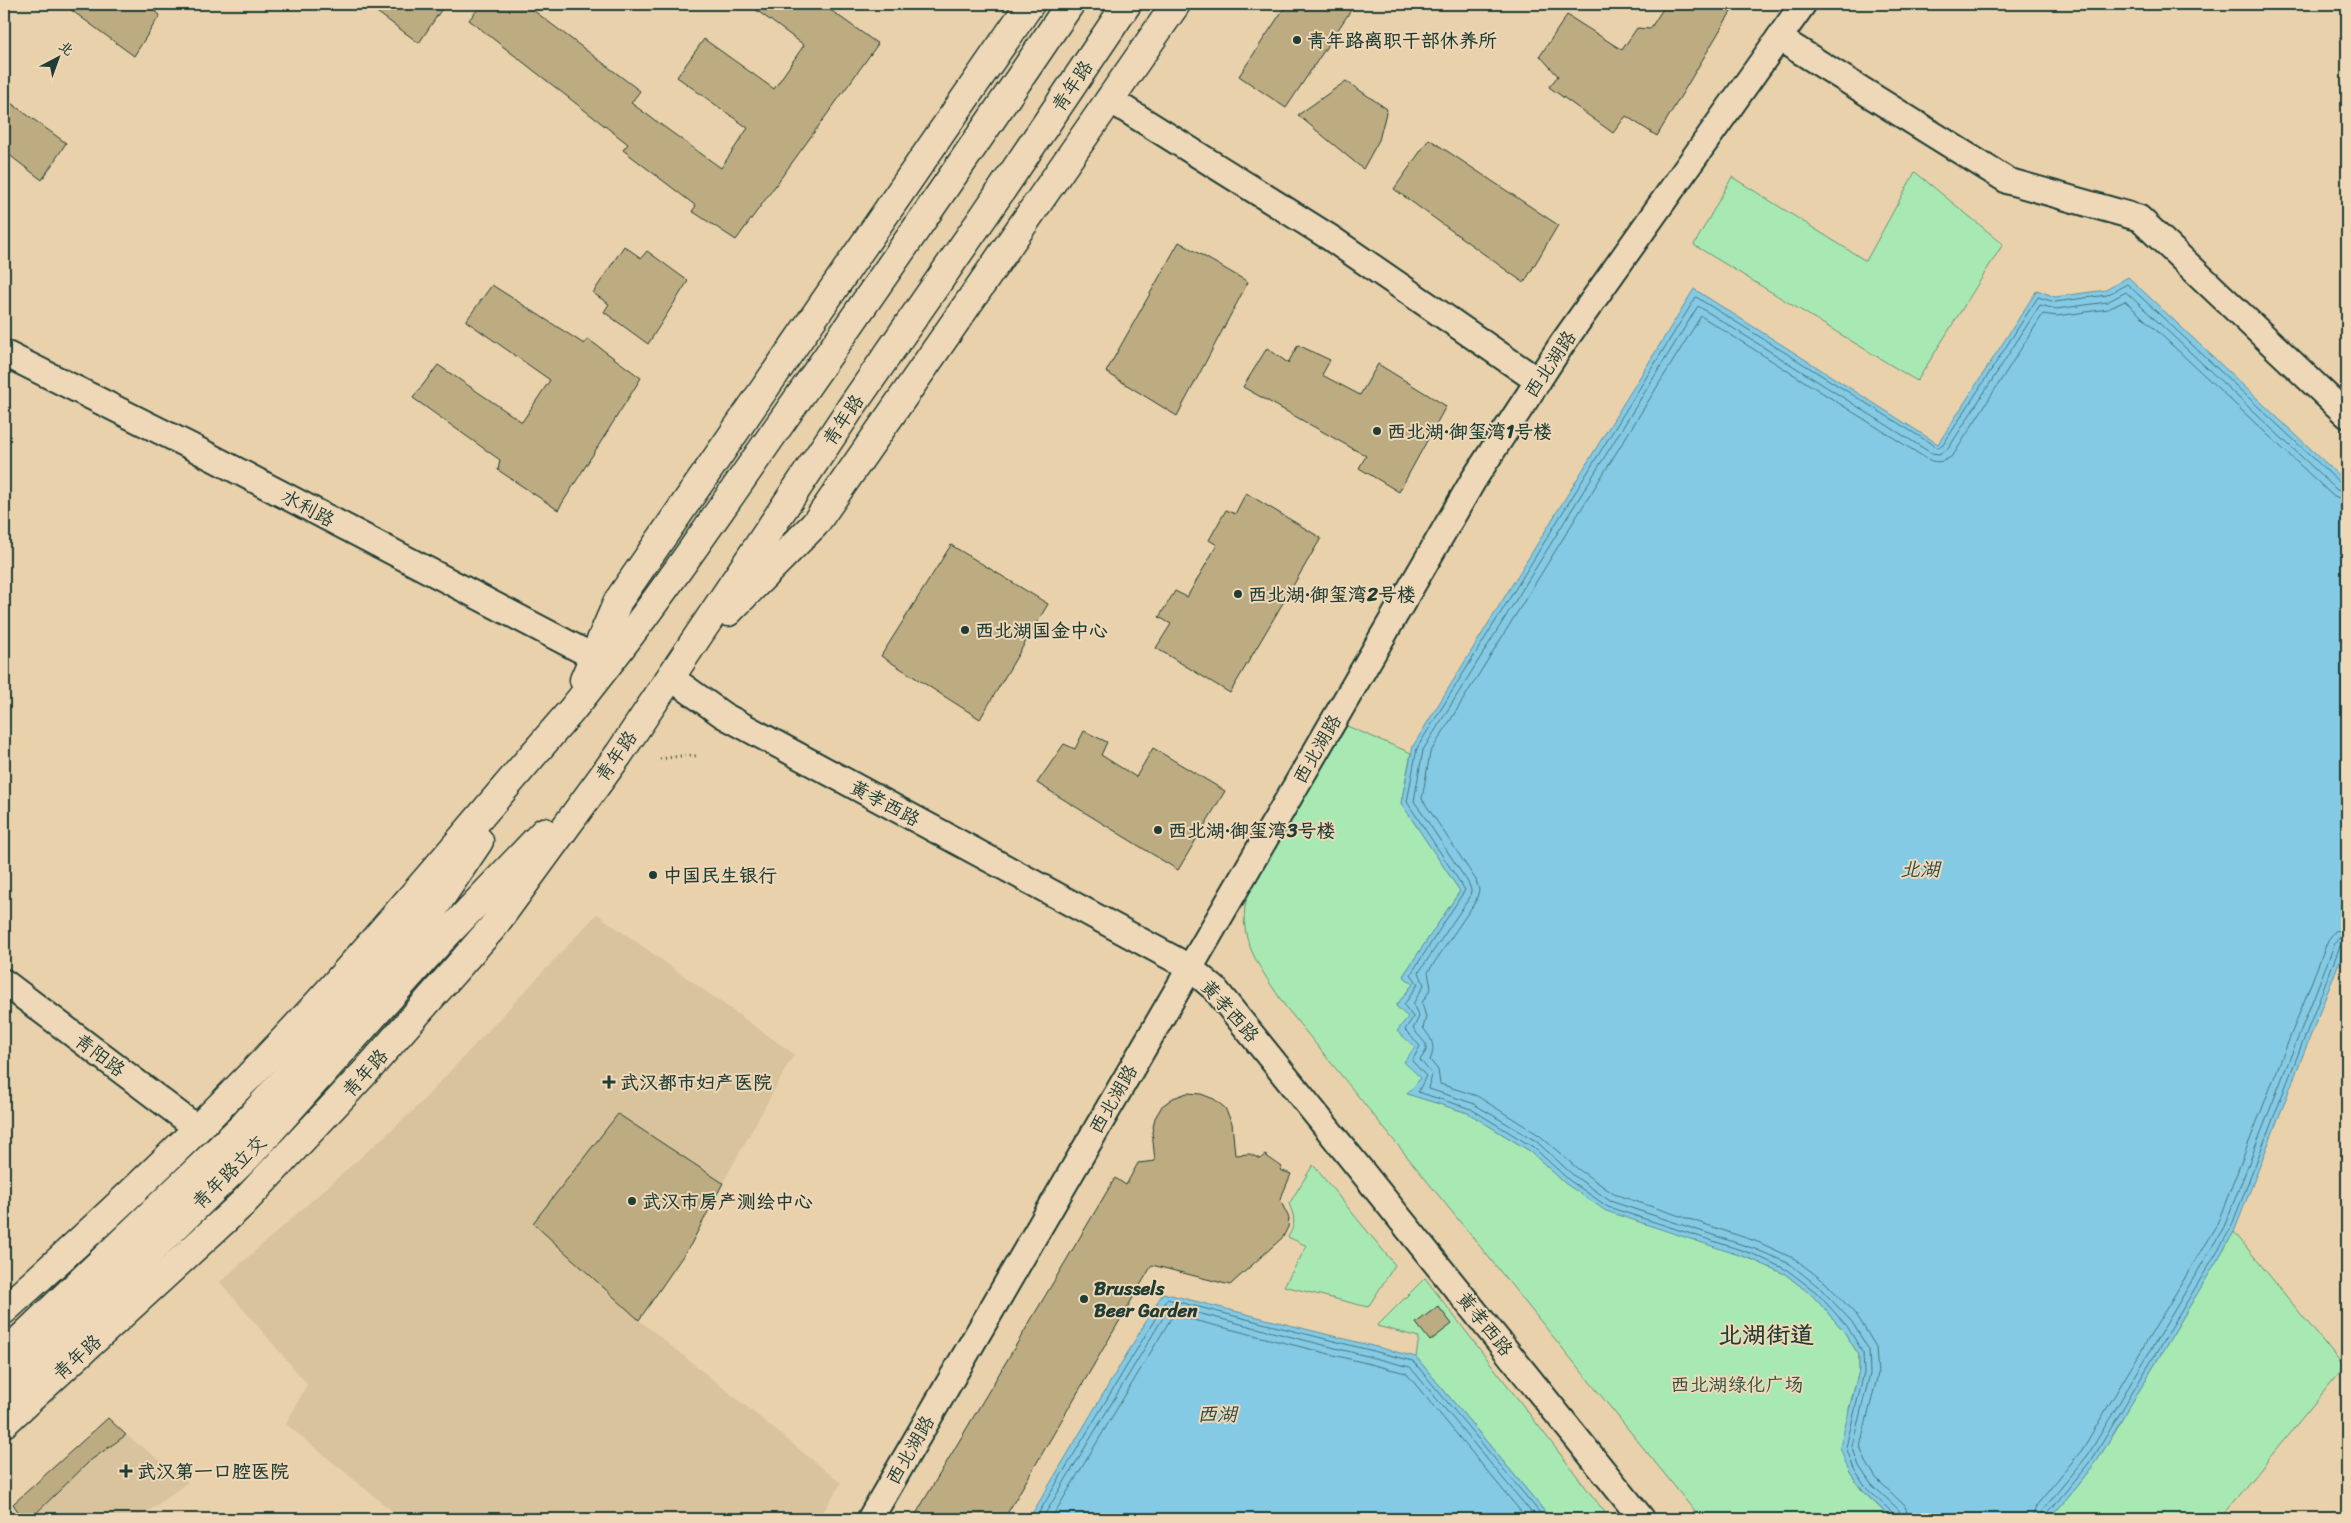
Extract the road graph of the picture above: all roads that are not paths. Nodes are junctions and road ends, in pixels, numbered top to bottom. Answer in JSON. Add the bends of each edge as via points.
{"nodes":[{"id":1,"x":1030,"y":4,"type":"edge"},
{"id":2,"x":1070,"y":4,"type":"edge"},
{"id":3,"x":1126,"y":4,"type":"edge"},
{"id":4,"x":1176,"y":4,"type":"edge"},
{"id":5,"x":1803,"y":4,"type":"edge"},
{"id":6,"x":1779,"y":38,"type":"junction"},
{"id":7,"x":1109,"y":99,"type":"junction"},
{"id":8,"x":4,"y":354,"type":"edge"},
{"id":9,"x":1538,"y":382,"type":"junction"},
{"id":10,"x":2347,"y":415,"type":"edge"},
{"id":11,"x":603,"y":658,"type":"junction"},
{"id":12,"x":676,"y":667,"type":"junction"},
{"id":13,"x":562,"y":721,"type":"junction"},
{"id":14,"x":619,"y":754,"type":"junction"},
{"id":15,"x":432,"y":932,"type":"junction"},
{"id":16,"x":1189,"y":968,"type":"junction"},
{"id":17,"x":4,"y":982,"type":"edge"},
{"id":18,"x":197,"y":1128,"type":"junction"},
{"id":19,"x":4,"y":1310,"type":"edge"},
{"id":20,"x":4,"y":1355,"type":"edge"},
{"id":21,"x":4,"y":1393,"type":"edge"},
{"id":22,"x":4,"y":1424,"type":"edge"},
{"id":23,"x":870,"y":1519,"type":"edge"},
{"id":24,"x":1642,"y":1519,"type":"edge"}],
"edges":[{"from":1,"to":11,"type":"main road","via":[[618,601]]},
{"from":2,"to":11,"type":"main road","via":[[866,302]]},
{"from":3,"to":12,"type":"main road","name":"青年路"},
{"from":4,"to":7,"type":"main road"},
{"from":5,"to":6,"type":"street","name":"西北湖路"},
{"from":6,"to":9,"type":"street","name":"西北湖路"},
{"from":6,"to":10,"type":"street","via":[[2008,181],[2139,218]]},
{"from":7,"to":9,"type":"street","via":[[1329,237]]},
{"from":7,"to":12,"type":"main road","via":[[816,524]]},
{"from":8,"to":11,"type":"street","name":"水利路"},
{"from":9,"to":16,"type":"street","name":"西北湖路","via":[[1474,480]]},
{"from":11,"to":13,"type":"main road"},
{"from":12,"to":14,"type":"main road","name":"青年路"},
{"from":12,"to":16,"type":"street","name":"黄孝西路","via":[[723,714]]},
{"from":13,"to":15,"type":"main road"},
{"from":13,"to":18,"type":"main road","via":[[307,1016]]},
{"from":14,"to":15,"type":"main road"},
{"from":14,"to":22,"type":"main road","name":"青年路","via":[[492,928],[369,1068],[242,1204]]},
{"from":15,"to":20,"type":"main road","name":"青年路立交","via":[[244,1125]]},
{"from":15,"to":21,"type":"main road","name":"青年路立交","via":[[248,1156]]},
{"from":16,"to":23,"type":"street","name":"西北湖路"},
{"from":16,"to":24,"type":"street","name":"黄孝西路","via":[[1215,989]]},
{"from":17,"to":18,"type":"street","name":"青阳路"},
{"from":18,"to":19,"type":"main road","via":[[82,1240]]}]}
